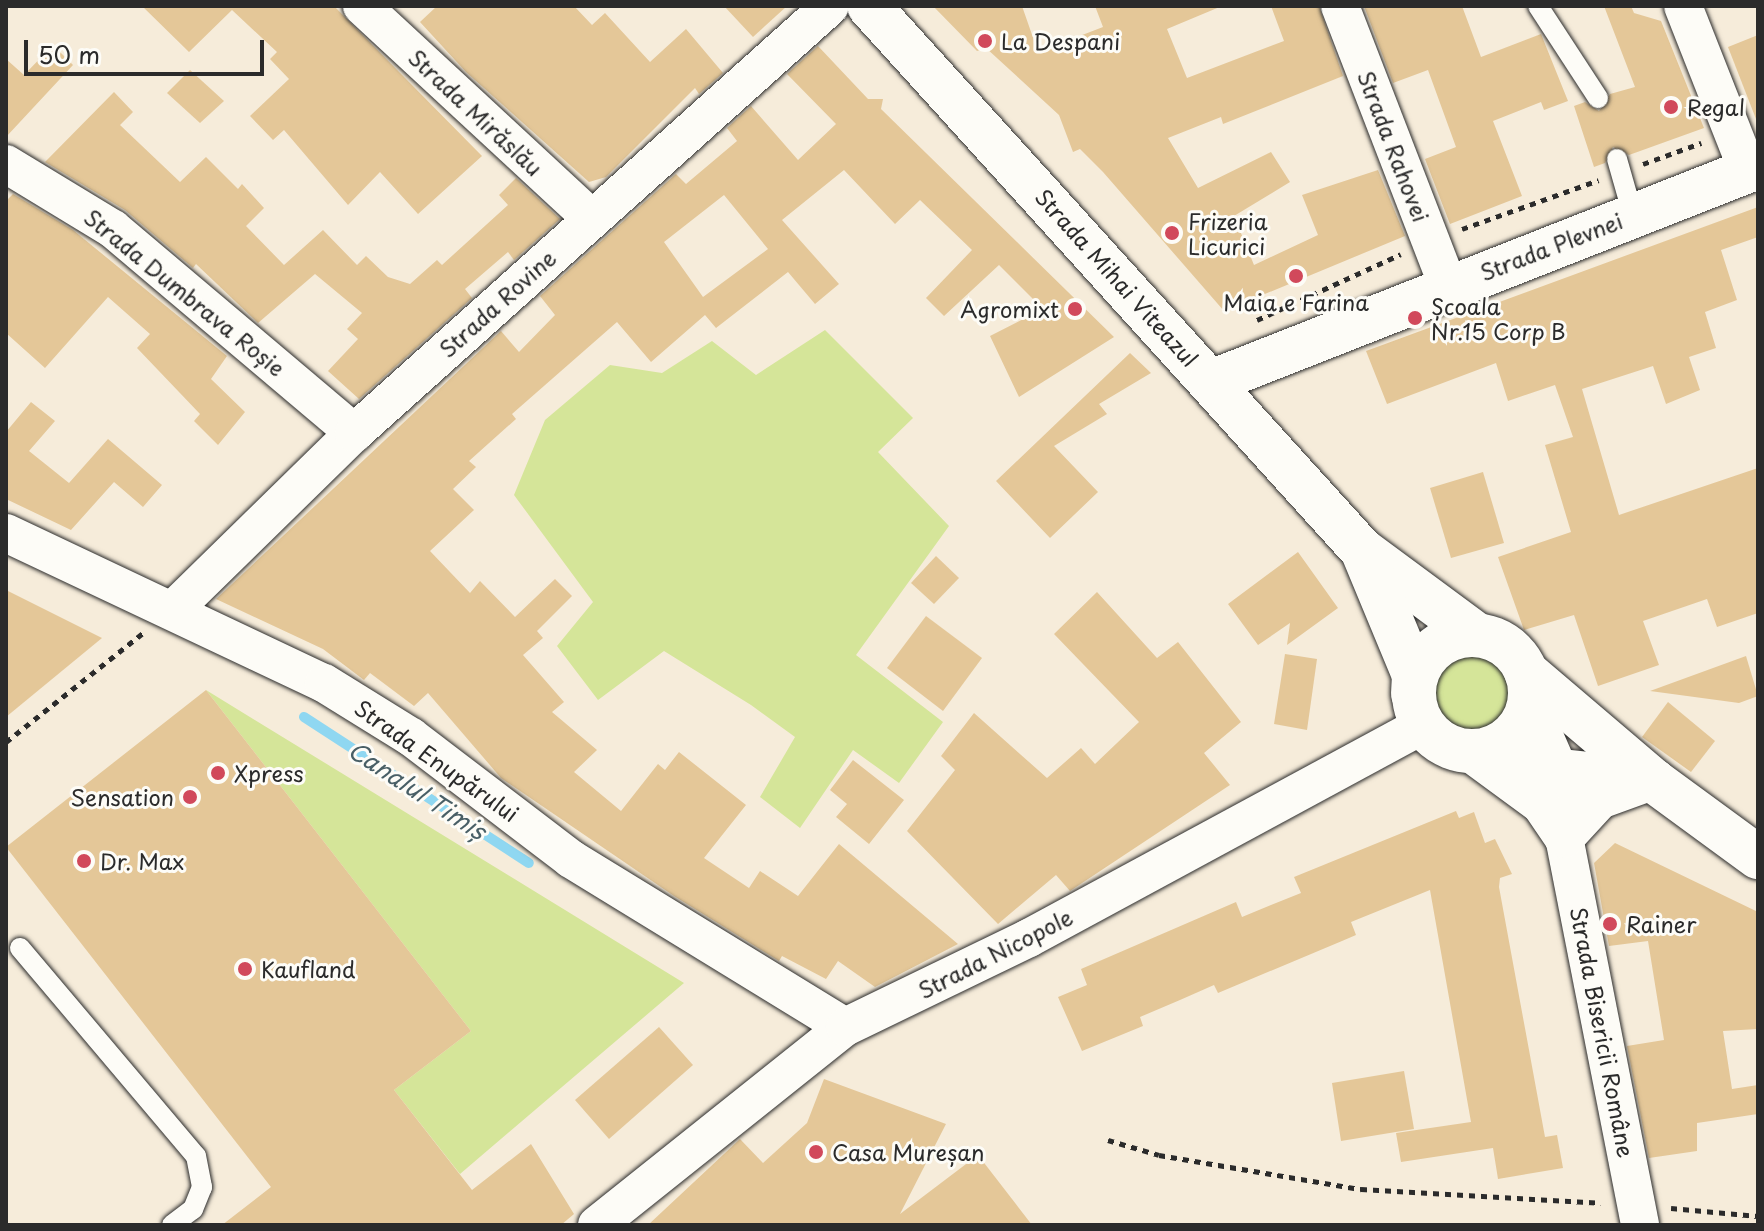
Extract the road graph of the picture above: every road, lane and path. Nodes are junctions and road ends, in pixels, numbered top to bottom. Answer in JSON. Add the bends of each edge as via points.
{"nodes":[{"id":1,"x":362,"y":6,"type":"edge"},
{"id":2,"x":830,"y":6,"type":"edge"},
{"id":3,"x":869,"y":6,"type":"edge"},
{"id":4,"x":1340,"y":6,"type":"edge"},
{"id":5,"x":1538,"y":6,"type":"edge"},
{"id":6,"x":1683,"y":6,"type":"edge"},
{"id":7,"x":1598,"y":98,"type":"dead end"},
{"id":8,"x":1733,"y":131,"type":"junction"},
{"id":9,"x":6,"y":164,"type":"edge"},
{"id":10,"x":1619,"y":166,"type":"junction"},
{"id":11,"x":1753,"y":169,"type":"edge"},
{"id":12,"x":1633,"y":215,"type":"junction"},
{"id":13,"x":591,"y":218,"type":"junction"},
{"id":14,"x":1431,"y":241,"type":"junction"},
{"id":15,"x":1448,"y":286,"type":"junction"},
{"id":16,"x":1252,"y":322,"type":"dead end"},
{"id":17,"x":1211,"y":382,"type":"junction"},
{"id":18,"x":354,"y":433,"type":"junction"},
{"id":19,"x":6,"y":533,"type":"edge"},
{"id":20,"x":1362,"y":550,"type":"junction"},
{"id":21,"x":173,"y":610,"type":"junction"},
{"id":22,"x":1477,"y":635,"type":"junction"},
{"id":23,"x":1528,"y":686,"type":"junction"},
{"id":24,"x":1418,"y":710,"type":"junction"},
{"id":25,"x":6,"y":742,"type":"edge"},
{"id":26,"x":1472,"y":751,"type":"junction"},
{"id":27,"x":1559,"y":770,"type":"junction"},
{"id":28,"x":1654,"y":781,"type":"junction"},
{"id":29,"x":1564,"y":839,"type":"junction"},
{"id":30,"x":1758,"y":857,"type":"edge"},
{"id":31,"x":20,"y":948,"type":"dead end"},
{"id":32,"x":845,"y":1027,"type":"junction"},
{"id":33,"x":1108,"y":1140,"type":"dead end"},
{"id":34,"x":1639,"y":1215,"type":"edge"},
{"id":35,"x":1758,"y":1216,"type":"edge"},
{"id":36,"x":172,"y":1225,"type":"edge"},
{"id":37,"x":597,"y":1225,"type":"edge"}],
"edges":[{"from":1,"to":13,"type":"street","name":"Strada Mirăslău"},
{"from":2,"to":13,"type":"street","name":"Strada Rovine"},
{"from":3,"to":17,"type":"street","name":"Strada Mihai Viteazul"},
{"from":4,"to":14,"type":"street","name":"Strada Rahovei"},
{"from":5,"to":7,"type":"lane"},
{"from":6,"to":8,"type":"street"},
{"from":8,"to":10,"type":"path"},
{"from":8,"to":11,"type":"street"},
{"from":9,"to":18,"type":"street","name":"Strada Dumbrava Roșie","via":[[113,229]]},
{"from":10,"to":12,"type":"lane"},
{"from":10,"to":14,"type":"path"},
{"from":11,"to":12,"type":"street","name":"Strada Plevnei"},
{"from":12,"to":15,"type":"street","name":"Strada Plevnei"},
{"from":13,"to":18,"type":"street","name":"Strada Rovine"},
{"from":14,"to":15,"type":"street","name":"Strada Rahovei"},
{"from":14,"to":16,"type":"path"},
{"from":15,"to":17,"type":"street","name":"Strada Plevnei"},
{"from":17,"to":20,"type":"street","name":"Strada Mihai Viteazul"},
{"from":18,"to":21,"type":"street","name":"Strada Rovine"},
{"from":19,"to":21,"type":"street","name":"Strada Enupărului"},
{"from":20,"to":22,"type":"street","name":"Strada Mihai Viteazul"},
{"from":20,"to":24,"type":"street","name":"Strada Mihai Viteazul","via":[[1414,675]]},
{"from":21,"to":25,"type":"path"},
{"from":21,"to":32,"type":"street","name":"Strada Enupărului","via":[[349,699],[481,788],[571,859]]},
{"from":22,"to":23,"type":"street","via":[[1507,646]]},
{"from":22,"to":24,"type":"street","via":[[1458,636],[1432,650],[1420,666]]},
{"from":23,"to":26,"type":"street","via":[[1512,735]]},
{"from":23,"to":27,"type":"street","name":"Strada Bisericii Române"},
{"from":23,"to":28,"type":"street"},
{"from":24,"to":26,"type":"street","via":[[1441,743]]},
{"from":24,"to":32,"type":"street","name":"Strada Nicopole","via":[[1020,942]]},
{"from":26,"to":27,"type":"street"},
{"from":26,"to":29,"type":"street","name":"Strada Bisericii Române","via":[[1541,805]]},
{"from":27,"to":28,"type":"street"},
{"from":27,"to":29,"type":"street","name":"Strada Bisericii Române"},
{"from":28,"to":29,"type":"street","via":[[1600,800]]},
{"from":28,"to":30,"type":"street"},
{"from":29,"to":34,"type":"street","name":"Strada Bisericii Române"},
{"from":31,"to":36,"type":"lane","via":[[196,1156],[202,1187],[193,1209]]},
{"from":32,"to":37,"type":"street","name":"Strada Nicopole"},
{"from":33,"to":34,"type":"path","via":[[1159,1155],[1361,1189]]},
{"from":34,"to":35,"type":"path"}]}
